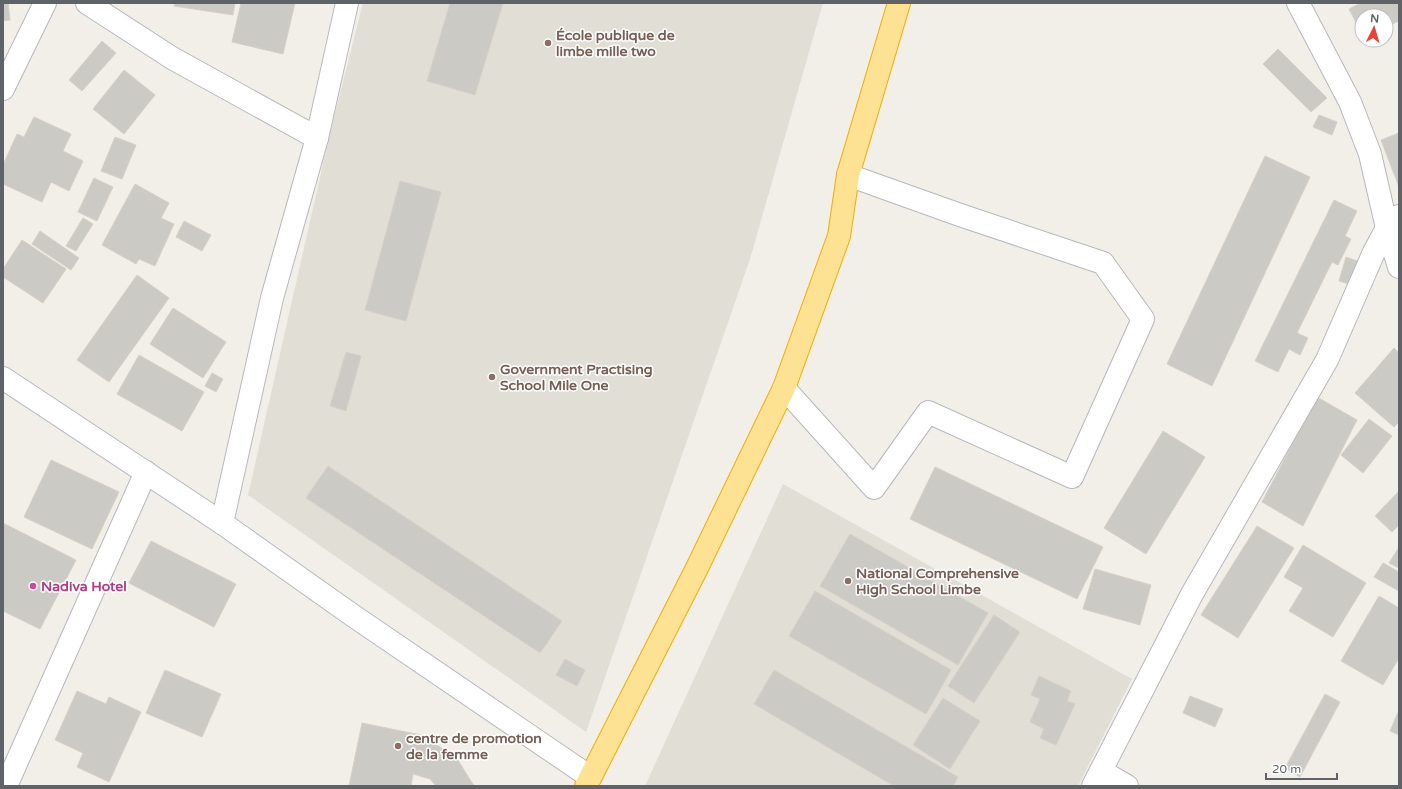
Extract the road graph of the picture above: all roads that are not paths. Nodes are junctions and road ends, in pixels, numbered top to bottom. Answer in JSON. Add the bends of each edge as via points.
{"nodes":[{"id":1,"x":45,"y":3,"type":"edge"},
{"id":2,"x":87,"y":3,"type":"edge"},
{"id":3,"x":347,"y":3,"type":"edge"},
{"id":4,"x":899,"y":3,"type":"edge"},
{"id":5,"x":1298,"y":3,"type":"edge"},
{"id":6,"x":3,"y":89,"type":"edge"},
{"id":7,"x":317,"y":138,"type":"junction"},
{"id":8,"x":848,"y":175,"type":"junction"},
{"id":9,"x":1393,"y":222,"type":"edge"},
{"id":10,"x":1399,"y":267,"type":"edge"},
{"id":11,"x":3,"y":378,"type":"edge"},
{"id":12,"x":784,"y":388,"type":"junction"},
{"id":13,"x":146,"y":472,"type":"junction"},
{"id":14,"x":222,"y":523,"type":"junction"},
{"id":15,"x":1097,"y":779,"type":"edge"},
{"id":16,"x":588,"y":781,"type":"edge"},
{"id":17,"x":6,"y":786,"type":"edge"},
{"id":18,"x":1127,"y":786,"type":"edge"}],
"edges":[{"from":1,"to":6,"type":"street"},
{"from":2,"to":7,"type":"street","via":[[172,58]]},
{"from":3,"to":7,"type":"street"},
{"from":4,"to":8,"type":"highway"},
{"from":5,"to":9,"type":"street","via":[[1350,102]]},
{"from":7,"to":14,"type":"street","via":[[272,298]]},
{"from":8,"to":12,"type":"highway","via":[[839,236]]},
{"from":8,"to":12,"type":"street","via":[[1103,263],[1143,319],[1072,477],[928,412],[874,488]]},
{"from":9,"to":10,"type":"street"},
{"from":9,"to":15,"type":"street","via":[[1374,252],[1327,360],[1192,594]]},
{"from":11,"to":13,"type":"street"},
{"from":12,"to":16,"type":"highway","via":[[696,570]]},
{"from":13,"to":14,"type":"street"},
{"from":13,"to":17,"type":"street"},
{"from":14,"to":16,"type":"street"},
{"from":15,"to":18,"type":"street"}]}
